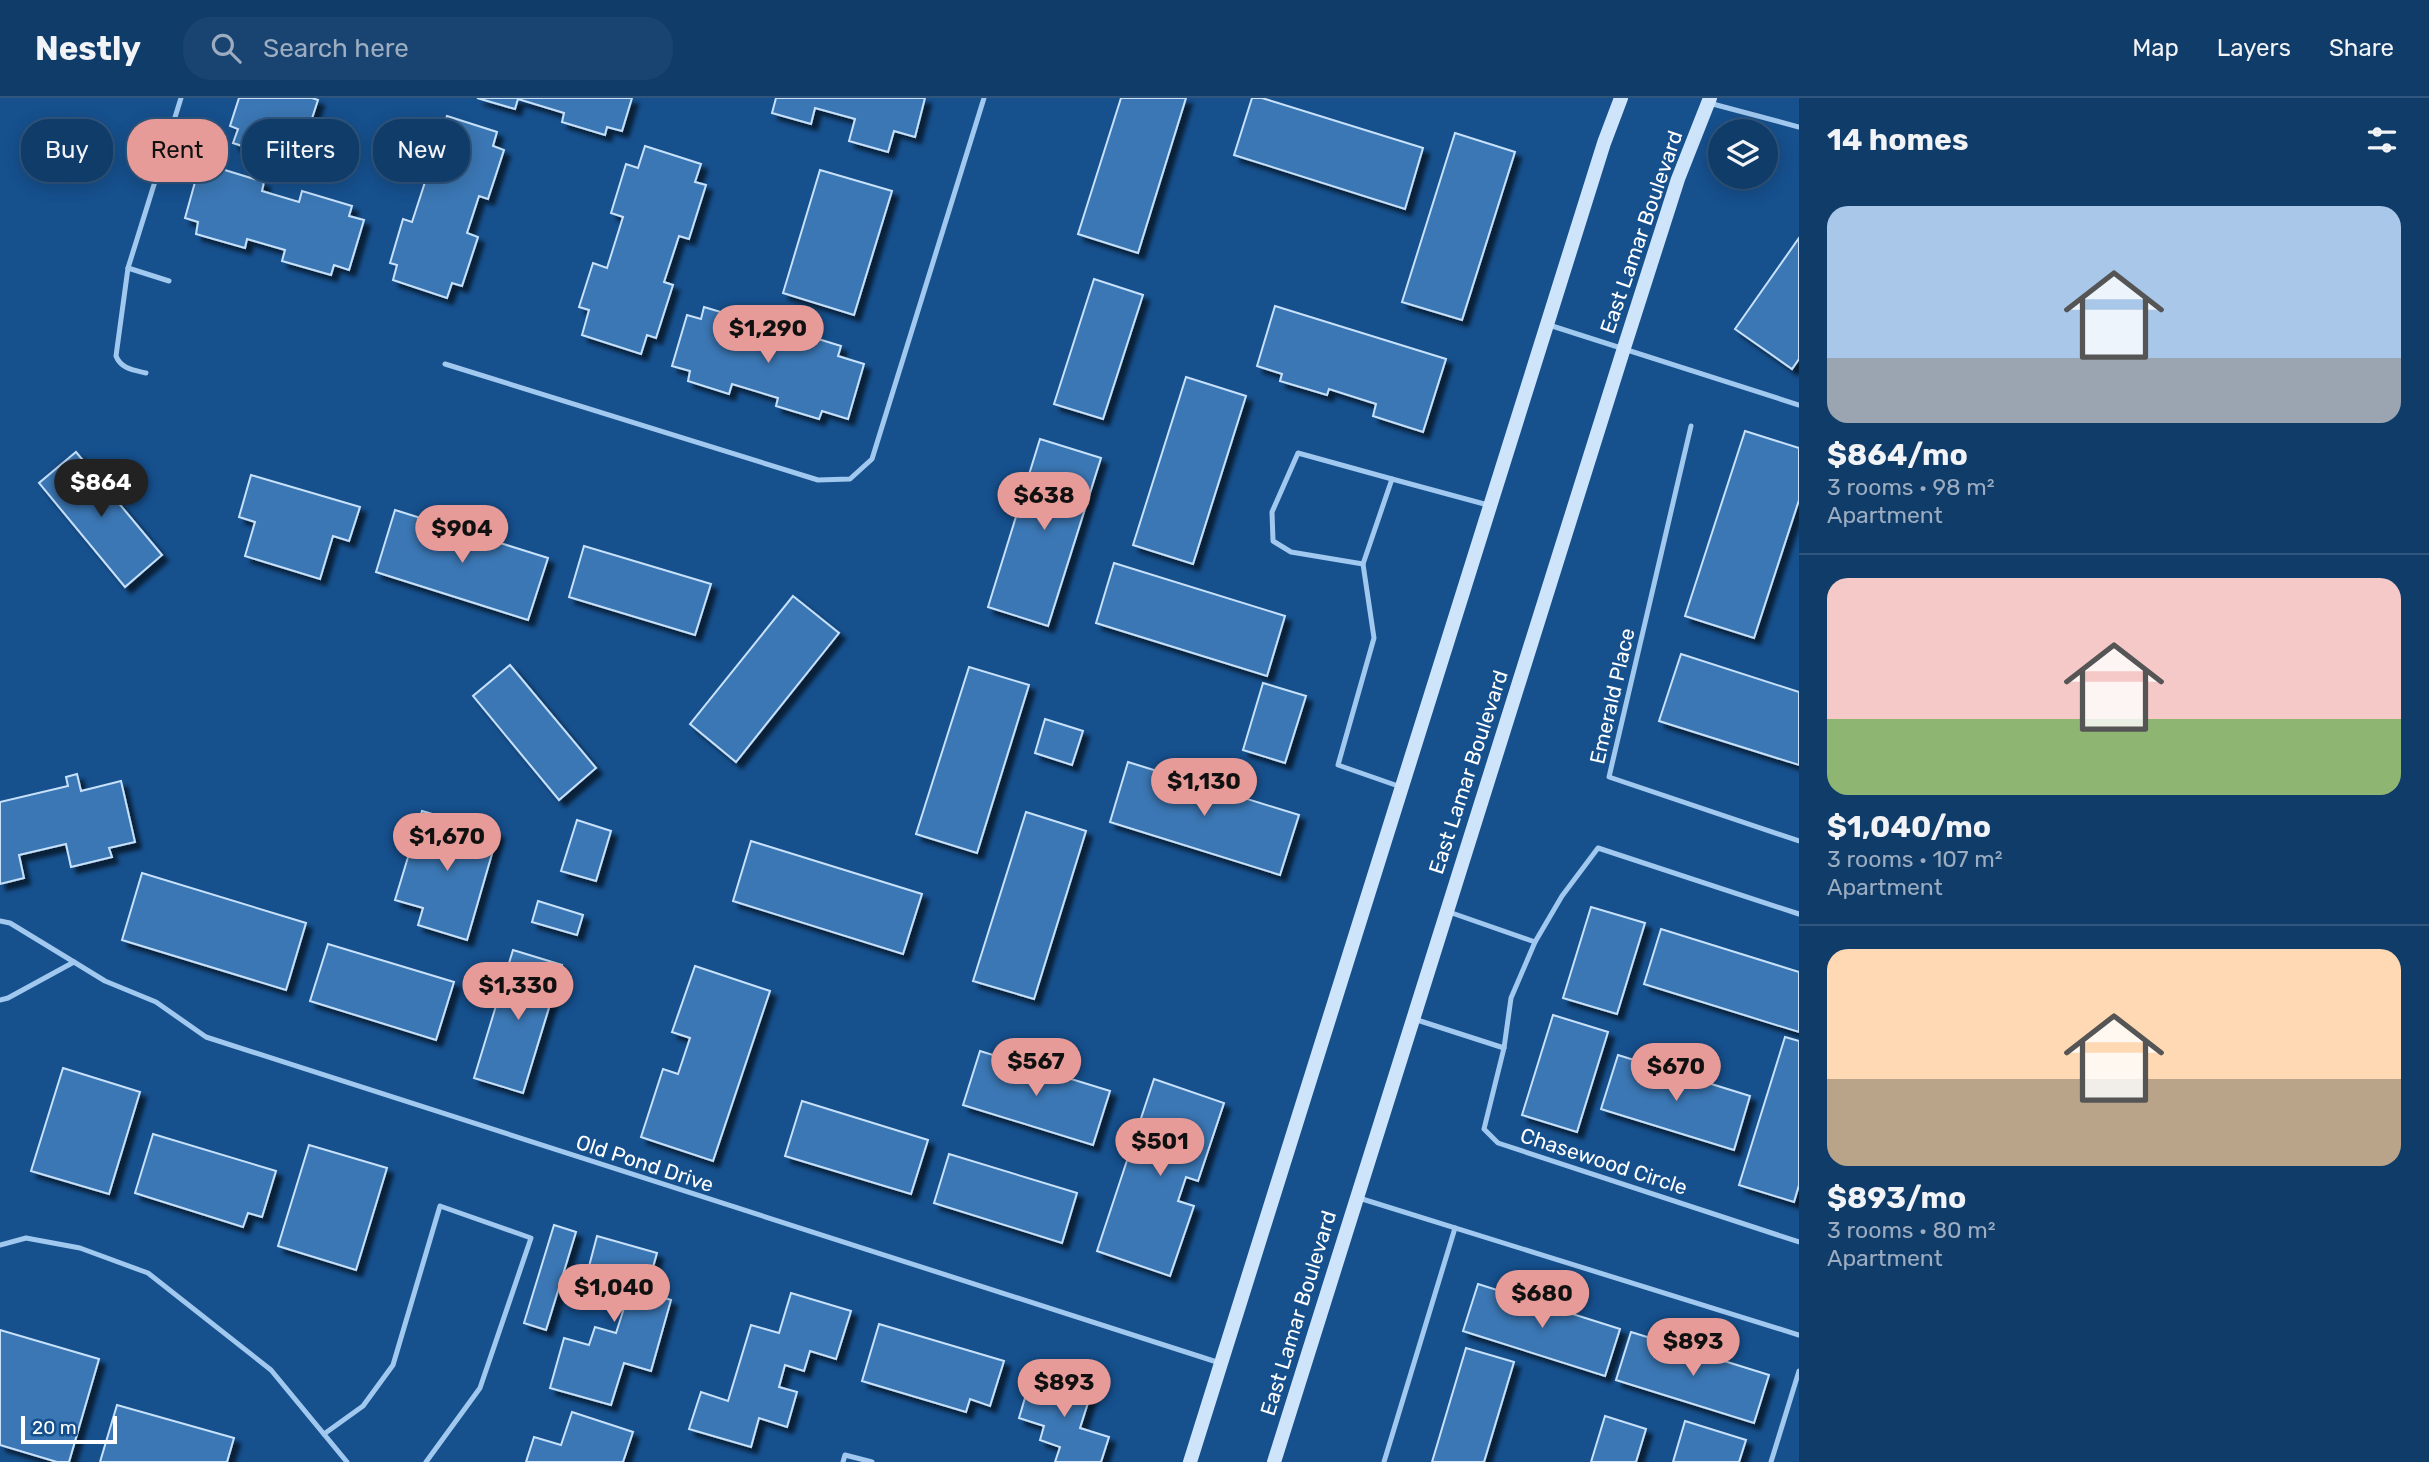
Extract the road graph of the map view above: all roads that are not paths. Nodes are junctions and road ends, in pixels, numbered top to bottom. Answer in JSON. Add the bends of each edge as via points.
{"nodes":[{"id":1,"x":181,"y":98,"type":"edge"},
{"id":2,"x":984,"y":98,"type":"edge"},
{"id":3,"x":1621,"y":98,"type":"edge"},
{"id":4,"x":1709,"y":100,"type":"edge"},
{"id":5,"x":1799,"y":127,"type":"edge"},
{"id":6,"x":128,"y":268,"type":"junction"},
{"id":7,"x":169,"y":281,"type":"dead end"},
{"id":8,"x":1547,"y":324,"type":"junction"},
{"id":9,"x":1623,"y":348,"type":"junction"},
{"id":10,"x":445,"y":365,"type":"dead end"},
{"id":11,"x":146,"y":373,"type":"dead end"},
{"id":12,"x":1799,"y":405,"type":"edge"},
{"id":13,"x":1691,"y":426,"type":"dead end"},
{"id":14,"x":1392,"y":479,"type":"junction"},
{"id":15,"x":1491,"y":506,"type":"junction"},
{"id":16,"x":1363,"y":564,"type":"junction"},
{"id":17,"x":1402,"y":788,"type":"junction"},
{"id":18,"x":1799,"y":841,"type":"edge"},
{"id":19,"x":1445,"y":911,"type":"junction"},
{"id":20,"x":1799,"y":914,"type":"edge"},
{"id":21,"x":0,"y":921,"type":"edge"},
{"id":22,"x":1535,"y":942,"type":"junction"},
{"id":23,"x":74,"y":962,"type":"junction"},
{"id":24,"x":0,"y":1000,"type":"edge"},
{"id":25,"x":1412,"y":1018,"type":"junction"},
{"id":26,"x":1504,"y":1048,"type":"junction"},
{"id":27,"x":1356,"y":1197,"type":"junction"},
{"id":28,"x":1455,"y":1228,"type":"junction"},
{"id":29,"x":1799,"y":1242,"type":"edge"},
{"id":30,"x":0,"y":1245,"type":"edge"},
{"id":31,"x":1799,"y":1335,"type":"edge"},
{"id":32,"x":1221,"y":1363,"type":"junction"},
{"id":33,"x":1799,"y":1371,"type":"edge"},
{"id":34,"x":324,"y":1434,"type":"junction"},
{"id":35,"x":347,"y":1462,"type":"edge"},
{"id":36,"x":426,"y":1462,"type":"edge"},
{"id":37,"x":843,"y":1462,"type":"edge"},
{"id":38,"x":872,"y":1462,"type":"edge"},
{"id":39,"x":1190,"y":1462,"type":"edge"},
{"id":40,"x":1274,"y":1462,"type":"edge"},
{"id":41,"x":1384,"y":1462,"type":"edge"},
{"id":42,"x":1771,"y":1462,"type":"edge"}],
"edges":[{"from":1,"to":6,"type":"lane"},
{"from":2,"to":10,"type":"lane","via":[[873,459],[850,479],[818,480]]},
{"from":3,"to":8,"type":"main road"},
{"from":4,"to":5,"type":"lane"},
{"from":4,"to":9,"type":"main road","name":"East Lamar Boulevard"},
{"from":6,"to":7,"type":"lane"},
{"from":6,"to":11,"type":"lane","via":[[116,356],[124,367]]},
{"from":8,"to":9,"type":"lane"},
{"from":8,"to":15,"type":"main road"},
{"from":9,"to":12,"type":"lane"},
{"from":9,"to":19,"type":"main road","name":"East Lamar Boulevard"},
{"from":13,"to":18,"type":"lane","name":"Emerald Place","via":[[1609,777]]},
{"from":14,"to":15,"type":"lane"},
{"from":14,"to":16,"type":"lane"},
{"from":14,"to":16,"type":"lane","via":[[1298,453],[1272,512],[1273,541],[1291,552]]},
{"from":15,"to":17,"type":"main road"},
{"from":16,"to":17,"type":"lane","via":[[1374,638],[1338,765]]},
{"from":17,"to":32,"type":"main road"},
{"from":19,"to":22,"type":"lane"},
{"from":19,"to":25,"type":"main road","name":"East Lamar Boulevard"},
{"from":20,"to":22,"type":"lane","name":"Chasewood Circle","via":[[1598,848]]},
{"from":21,"to":23,"type":"lane","name":"Old Pond Drive"},
{"from":22,"to":26,"type":"lane","name":"Chasewood Circle","via":[[1511,998]]},
{"from":23,"to":24,"type":"lane"},
{"from":23,"to":32,"type":"lane","name":"Old Pond Drive","via":[[156,1002],[206,1037]]},
{"from":25,"to":26,"type":"lane"},
{"from":25,"to":27,"type":"main road","name":"East Lamar Boulevard"},
{"from":26,"to":29,"type":"lane","name":"Chasewood Circle","via":[[1484,1129],[1498,1143]]},
{"from":27,"to":28,"type":"lane"},
{"from":27,"to":40,"type":"main road","name":"East Lamar Boulevard"},
{"from":28,"to":31,"type":"lane"},
{"from":28,"to":41,"type":"lane"},
{"from":30,"to":34,"type":"lane","via":[[26,1238],[80,1248],[148,1273],[271,1370]]},
{"from":32,"to":39,"type":"main road"},
{"from":33,"to":42,"type":"lane"},
{"from":34,"to":35,"type":"lane"},
{"from":34,"to":36,"type":"lane","via":[[363,1406],[393,1365],[440,1206],[531,1238],[480,1388]]},
{"from":37,"to":38,"type":"lane","via":[[845,1455]]}]}
